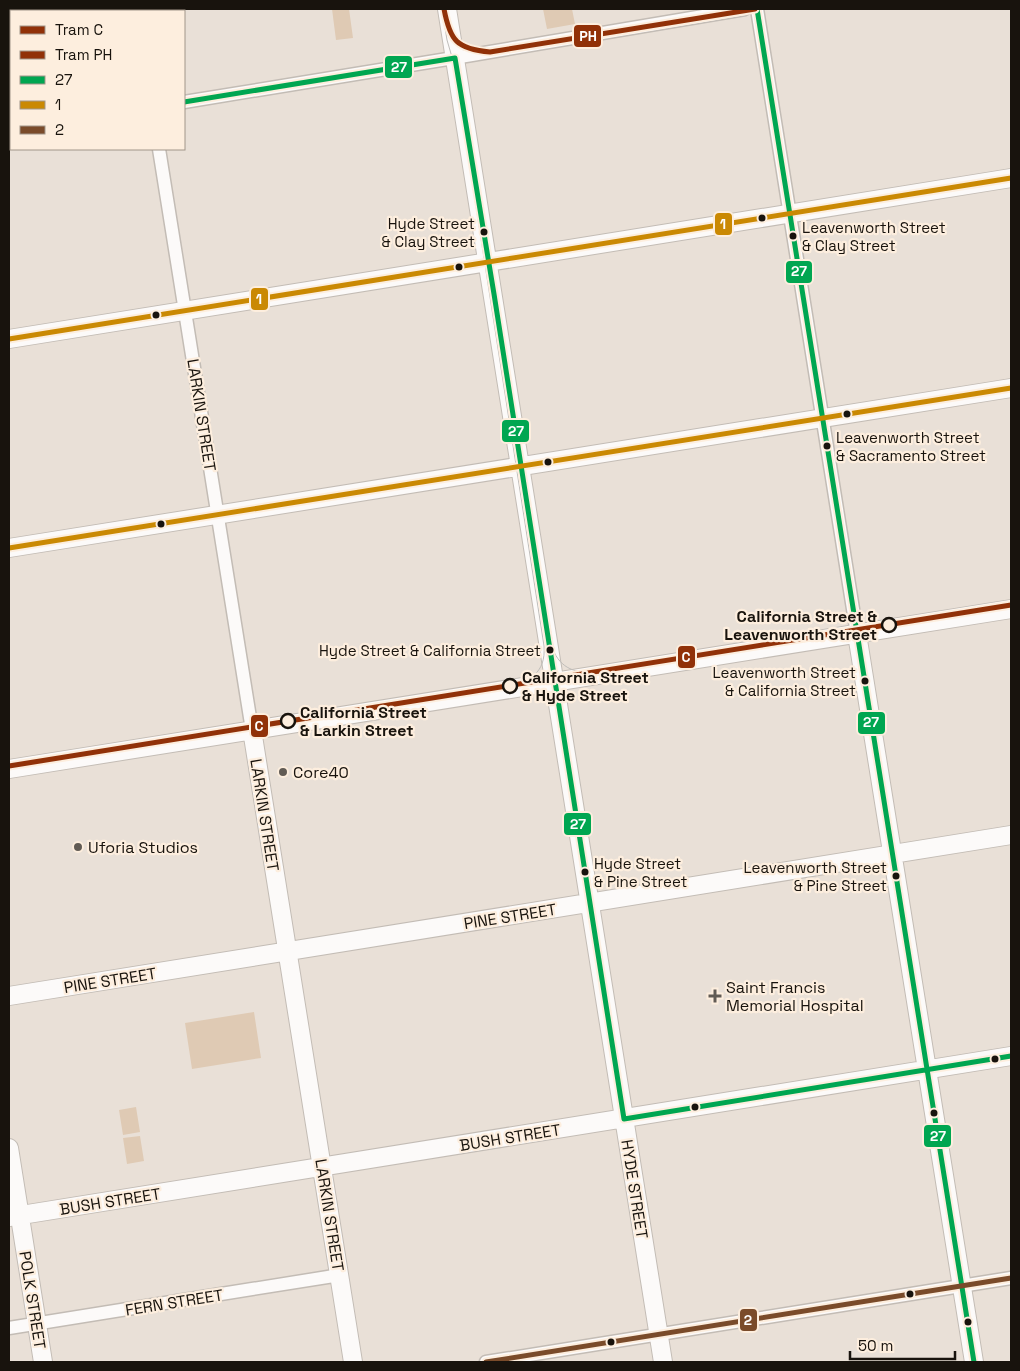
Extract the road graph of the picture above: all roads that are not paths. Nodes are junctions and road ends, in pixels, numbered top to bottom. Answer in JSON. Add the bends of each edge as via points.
{"nodes":[{"id":1,"x":447,"y":9,"type":"edge"},
{"id":2,"x":745,"y":9,"type":"edge"},
{"id":3,"x":757,"y":9,"type":"edge"},
{"id":4,"x":455,"y":58,"type":"junction"},
{"id":5,"x":185,"y":102,"type":"edge"},
{"id":6,"x":159,"y":150,"type":"edge"},
{"id":7,"x":1011,"y":178,"type":"edge"},
{"id":8,"x":790,"y":214,"type":"junction"},
{"id":9,"x":488,"y":262,"type":"junction"},
{"id":10,"x":185,"y":311,"type":"junction"},
{"id":11,"x":9,"y":339,"type":"edge"},
{"id":12,"x":1011,"y":388,"type":"edge"},
{"id":13,"x":823,"y":418,"type":"junction"},
{"id":14,"x":520,"y":466,"type":"junction"},
{"id":15,"x":218,"y":515,"type":"junction"},
{"id":16,"x":9,"y":548,"type":"edge"},
{"id":17,"x":1011,"y":609,"type":"edge"},
{"id":18,"x":857,"y":634,"type":"junction"},
{"id":19,"x":555,"y":682,"type":"junction"},
{"id":20,"x":252,"y":730,"type":"junction"},
{"id":21,"x":9,"y":769,"type":"edge"},
{"id":22,"x":1011,"y":835,"type":"edge"},
{"id":23,"x":892,"y":854,"type":"junction"},
{"id":24,"x":590,"y":903,"type":"junction"},
{"id":25,"x":288,"y":951,"type":"junction"},
{"id":26,"x":9,"y":996,"type":"edge"},
{"id":27,"x":1011,"y":1056,"type":"edge"},
{"id":28,"x":927,"y":1070,"type":"junction"},
{"id":29,"x":624,"y":1119,"type":"junction"},
{"id":30,"x":9,"y":1148,"type":"edge"},
{"id":31,"x":322,"y":1167,"type":"junction"},
{"id":32,"x":14,"y":1217,"type":"edge"},
{"id":33,"x":340,"y":1275,"type":"junction"},
{"id":34,"x":1011,"y":1278,"type":"edge"},
{"id":35,"x":962,"y":1286,"type":"junction"},
{"id":36,"x":37,"y":1324,"type":"junction"},
{"id":37,"x":9,"y":1328,"type":"edge"},
{"id":38,"x":659,"y":1335,"type":"junction"},
{"id":39,"x":43,"y":1362,"type":"edge"},
{"id":40,"x":354,"y":1362,"type":"edge"},
{"id":41,"x":486,"y":1362,"type":"edge"},
{"id":42,"x":663,"y":1362,"type":"edge"},
{"id":43,"x":974,"y":1362,"type":"edge"}],
"edges":[{"from":1,"to":4,"type":"street","name":"HYDE STREET"},
{"from":2,"to":4,"type":"street"},
{"from":3,"to":8,"type":"street"},
{"from":4,"to":5,"type":"street"},
{"from":4,"to":9,"type":"street","name":"HYDE STREET"},
{"from":6,"to":10,"type":"street","name":"LARKIN STREET"},
{"from":7,"to":8,"type":"street"},
{"from":8,"to":9,"type":"street"},
{"from":8,"to":13,"type":"street"},
{"from":9,"to":10,"type":"street"},
{"from":9,"to":14,"type":"street","name":"HYDE STREET"},
{"from":10,"to":11,"type":"street"},
{"from":10,"to":15,"type":"street","name":"LARKIN STREET"},
{"from":12,"to":13,"type":"street"},
{"from":13,"to":14,"type":"street"},
{"from":13,"to":18,"type":"street"},
{"from":14,"to":15,"type":"street"},
{"from":14,"to":19,"type":"street","name":"HYDE STREET"},
{"from":15,"to":16,"type":"street"},
{"from":15,"to":20,"type":"street","name":"LARKIN STREET"},
{"from":17,"to":18,"type":"street"},
{"from":18,"to":19,"type":"street"},
{"from":18,"to":23,"type":"street"},
{"from":19,"to":20,"type":"street"},
{"from":19,"to":24,"type":"street","name":"HYDE STREET"},
{"from":20,"to":21,"type":"street"},
{"from":20,"to":25,"type":"street","name":"LARKIN STREET"},
{"from":22,"to":23,"type":"street","name":"PINE STREET"},
{"from":23,"to":24,"type":"street","name":"PINE STREET"},
{"from":23,"to":28,"type":"street"},
{"from":24,"to":25,"type":"street","name":"PINE STREET"},
{"from":24,"to":29,"type":"street","name":"HYDE STREET"},
{"from":25,"to":26,"type":"street","name":"PINE STREET"},
{"from":25,"to":31,"type":"street","name":"LARKIN STREET"},
{"from":27,"to":28,"type":"street","name":"BUSH STREET"},
{"from":28,"to":29,"type":"street","name":"BUSH STREET"},
{"from":28,"to":35,"type":"street"},
{"from":29,"to":31,"type":"street","name":"BUSH STREET"},
{"from":29,"to":38,"type":"street","name":"HYDE STREET"},
{"from":30,"to":32,"type":"street","name":"POLK STREET"},
{"from":31,"to":32,"type":"street","name":"BUSH STREET"},
{"from":31,"to":33,"type":"street","name":"LARKIN STREET"},
{"from":32,"to":36,"type":"street","name":"POLK STREET"},
{"from":33,"to":36,"type":"street","name":"FERN STREET"},
{"from":33,"to":40,"type":"street","name":"LARKIN STREET"},
{"from":34,"to":35,"type":"street"},
{"from":35,"to":38,"type":"street"},
{"from":35,"to":43,"type":"street"},
{"from":36,"to":37,"type":"street","name":"FERN STREET"},
{"from":36,"to":39,"type":"street","name":"POLK STREET"},
{"from":38,"to":41,"type":"street"},
{"from":38,"to":42,"type":"street","name":"HYDE STREET"}]}
